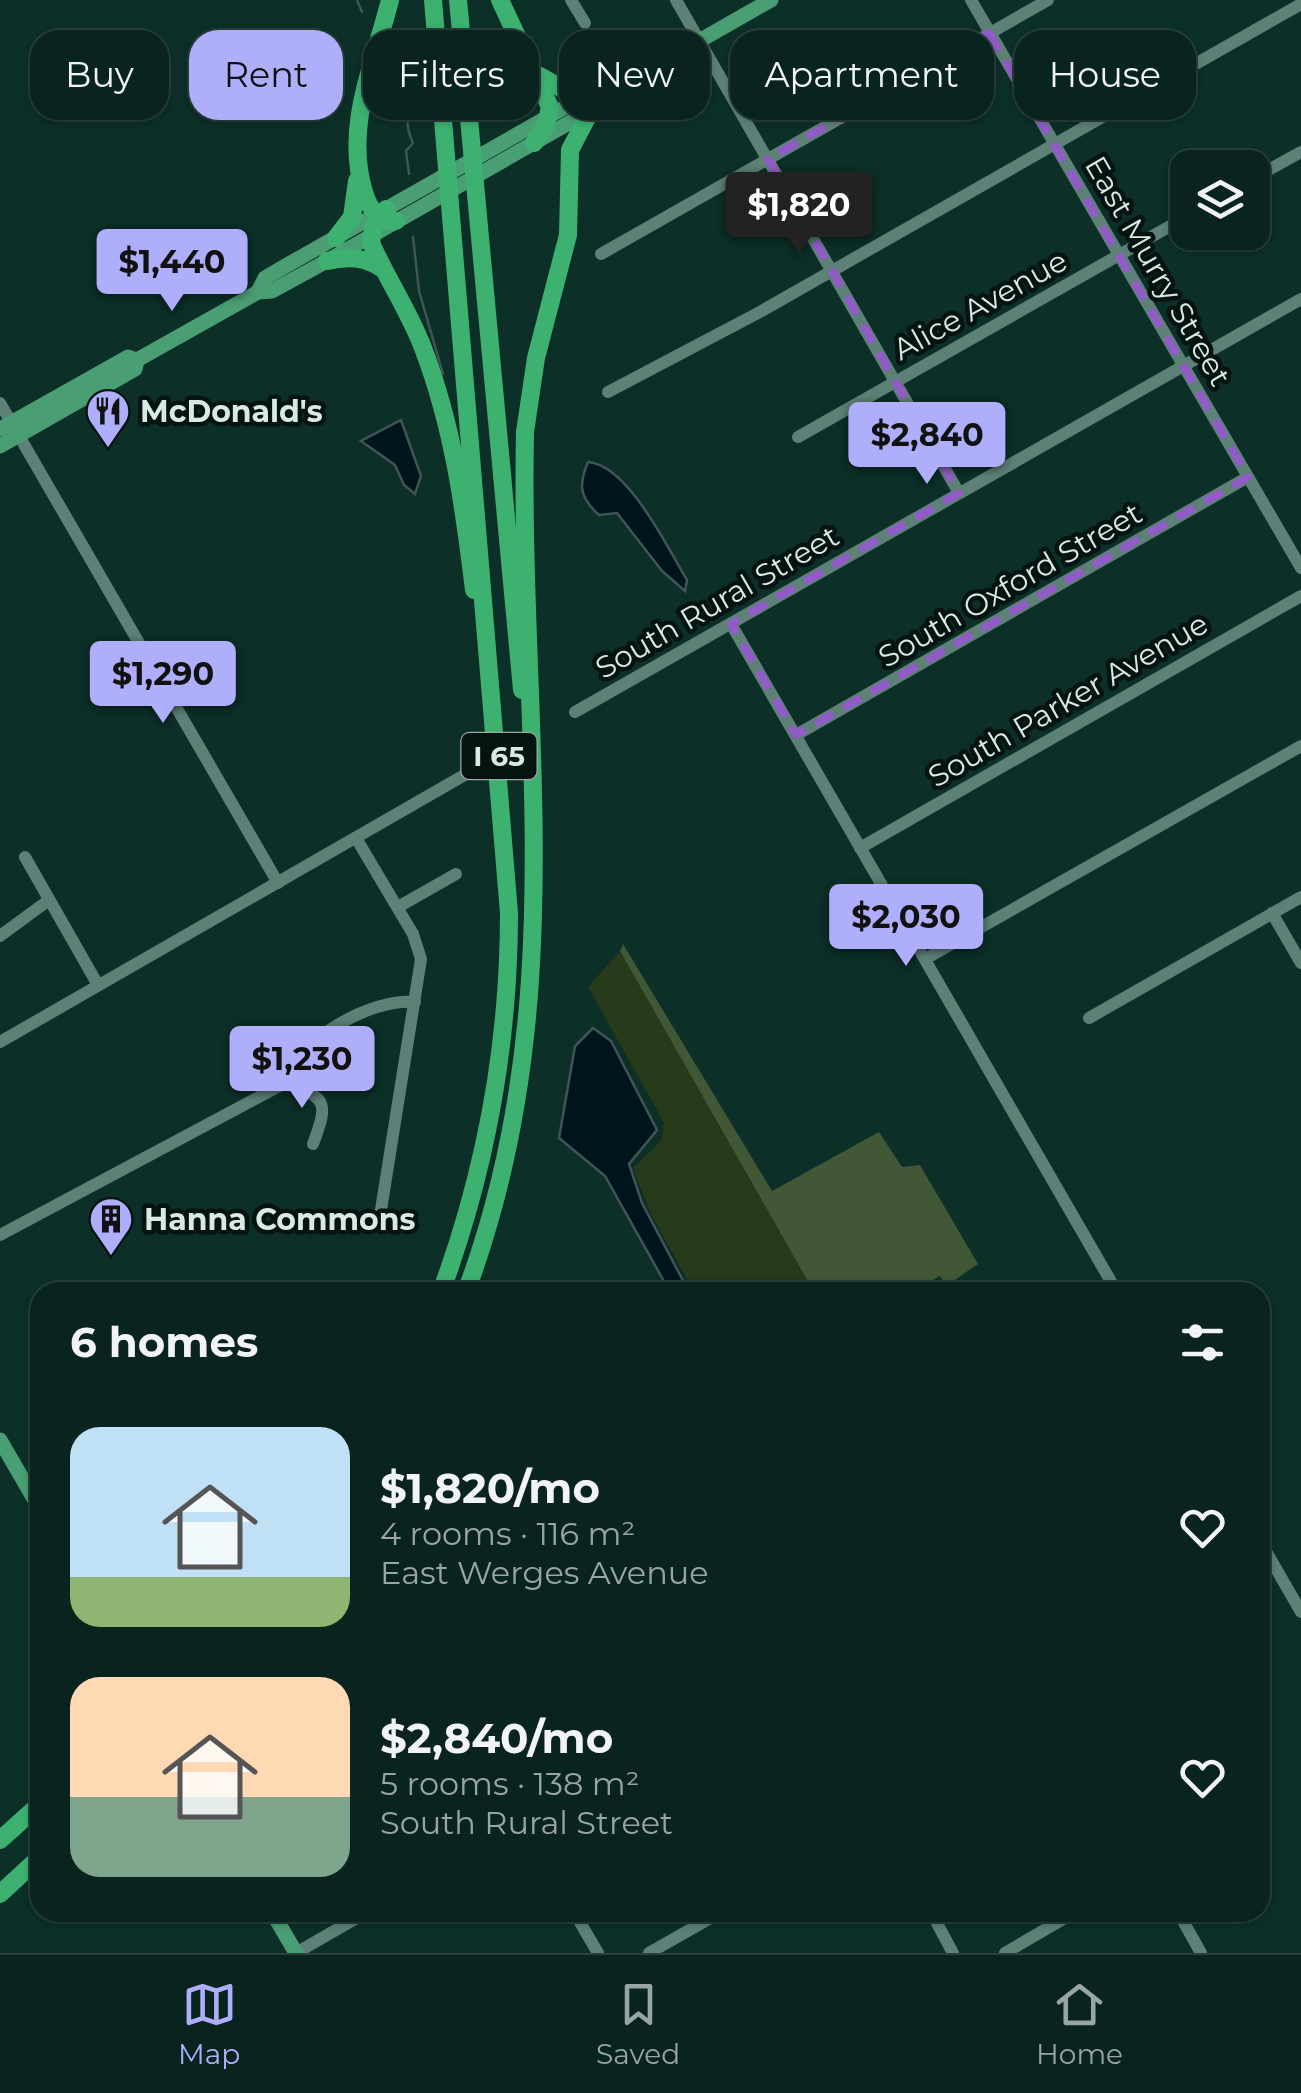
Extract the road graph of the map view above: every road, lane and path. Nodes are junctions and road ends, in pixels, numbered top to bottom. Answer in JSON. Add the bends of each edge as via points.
{"nodes":[{"id":1,"x":390,"y":0,"type":"edge"},
{"id":2,"x":434,"y":0,"type":"edge"},
{"id":3,"x":458,"y":0,"type":"edge"},
{"id":4,"x":500,"y":0,"type":"edge"},
{"id":5,"x":572,"y":0,"type":"edge"},
{"id":6,"x":676,"y":0,"type":"edge"},
{"id":7,"x":771,"y":0,"type":"edge"},
{"id":8,"x":971,"y":0,"type":"edge"},
{"id":9,"x":1048,"y":0,"type":"edge"},
{"id":10,"x":1301,"y":4,"type":"edge"},
{"id":11,"x":584,"y":23,"type":"dead end"},
{"id":12,"x":515,"y":30,"type":"edge"},
{"id":13,"x":694,"y":30,"type":"edge"},
{"id":14,"x":988,"y":30,"type":"edge"},
{"id":15,"x":994,"y":31,"type":"edge"},
{"id":16,"x":710,"y":34,"type":"edge"},
{"id":17,"x":994,"y":40,"type":"edge"},
{"id":18,"x":710,"y":58,"type":"edge"},
{"id":19,"x":539,"y":81,"type":"edge"},
{"id":20,"x":559,"y":118,"type":"edge"},
{"id":21,"x":566,"y":120,"type":"edge"},
{"id":22,"x":585,"y":120,"type":"edge"},
{"id":23,"x":837,"y":120,"type":"edge"},
{"id":24,"x":542,"y":130,"type":"junction"},
{"id":25,"x":1055,"y":144,"type":"junction"},
{"id":26,"x":1301,"y":152,"type":"edge"},
{"id":27,"x":768,"y":159,"type":"junction"},
{"id":28,"x":1270,"y":169,"type":"edge"},
{"id":29,"x":358,"y":170,"type":"junction"},
{"id":30,"x":570,"y":181,"type":"junction"},
{"id":31,"x":385,"y":216,"type":"junction"},
{"id":32,"x":1170,"y":226,"type":"edge"},
{"id":33,"x":372,"y":235,"type":"junction"},
{"id":34,"x":336,"y":238,"type":"junction"},
{"id":35,"x":600,"y":254,"type":"dead end"},
{"id":36,"x":1119,"y":255,"type":"junction"},
{"id":37,"x":327,"y":261,"type":"junction"},
{"id":38,"x":385,"y":270,"type":"junction"},
{"id":39,"x":832,"y":271,"type":"junction"},
{"id":40,"x":258,"y":292,"type":"junction"},
{"id":41,"x":1301,"y":299,"type":"edge"},
{"id":42,"x":1184,"y":366,"type":"junction"},
{"id":43,"x":895,"y":382,"type":"junction"},
{"id":44,"x":608,"y":392,"type":"dead end"},
{"id":45,"x":0,"y":402,"type":"edge"},
{"id":46,"x":10,"y":428,"type":"edge"},
{"id":47,"x":798,"y":437,"type":"dead end"},
{"id":48,"x":0,"y":446,"type":"edge"},
{"id":49,"x":1248,"y":478,"type":"junction"},
{"id":50,"x":959,"y":493,"type":"junction"},
{"id":51,"x":1301,"y":568,"type":"edge"},
{"id":52,"x":1301,"y":596,"type":"edge"},
{"id":53,"x":731,"y":624,"type":"junction"},
{"id":54,"x":575,"y":712,"type":"dead end"},
{"id":55,"x":796,"y":736,"type":"junction"},
{"id":56,"x":1301,"y":746,"type":"edge"},
{"id":57,"x":468,"y":773,"type":"dead end"},
{"id":58,"x":504,"y":809,"type":"junction"},
{"id":59,"x":533,"y":810,"type":"junction"},
{"id":60,"x":356,"y":838,"type":"junction"},
{"id":61,"x":860,"y":848,"type":"junction"},
{"id":62,"x":25,"y":857,"type":"dead end"},
{"id":63,"x":456,"y":874,"type":"dead end"},
{"id":64,"x":278,"y":883,"type":"junction"},
{"id":65,"x":1301,"y":897,"type":"edge"},
{"id":66,"x":49,"y":900,"type":"junction"},
{"id":67,"x":398,"y":907,"type":"junction"},
{"id":68,"x":1272,"y":913,"type":"junction"},
{"id":69,"x":0,"y":936,"type":"edge"},
{"id":70,"x":924,"y":959,"type":"junction"},
{"id":71,"x":1301,"y":963,"type":"edge"},
{"id":72,"x":98,"y":986,"type":"junction"},
{"id":73,"x":415,"y":1002,"type":"junction"},
{"id":74,"x":1089,"y":1018,"type":"dead end"},
{"id":75,"x":0,"y":1042,"type":"edge"},
{"id":76,"x":285,"y":1082,"type":"junction"},
{"id":77,"x":313,"y":1144,"type":"dead end"},
{"id":78,"x":410,"y":1228,"type":"dead end"},
{"id":79,"x":0,"y":1234,"type":"edge"},
{"id":80,"x":443,"y":1282,"type":"edge"},
{"id":81,"x":469,"y":1282,"type":"edge"},
{"id":82,"x":1110,"y":1282,"type":"edge"},
{"id":83,"x":1,"y":1442,"type":"edge"},
{"id":84,"x":30,"y":1493,"type":"edge"},
{"id":85,"x":1270,"y":1559,"type":"edge"},
{"id":86,"x":1301,"y":1612,"type":"edge"},
{"id":87,"x":30,"y":1812,"type":"edge"},
{"id":88,"x":0,"y":1837,"type":"edge"},
{"id":89,"x":30,"y":1853,"type":"edge"},
{"id":90,"x":30,"y":1866,"type":"edge"},
{"id":91,"x":0,"y":1880,"type":"edge"},
{"id":92,"x":0,"y":1894,"type":"edge"},
{"id":93,"x":278,"y":1922,"type":"edge"},
{"id":94,"x":350,"y":1922,"type":"edge"},
{"id":95,"x":580,"y":1922,"type":"edge"},
{"id":96,"x":703,"y":1922,"type":"edge"},
{"id":97,"x":936,"y":1922,"type":"edge"},
{"id":98,"x":1058,"y":1922,"type":"edge"},
{"id":99,"x":1184,"y":1922,"type":"edge"},
{"id":100,"x":296,"y":1953,"type":"edge"},
{"id":101,"x":598,"y":1953,"type":"edge"},
{"id":102,"x":649,"y":1953,"type":"edge"},
{"id":103,"x":953,"y":1953,"type":"edge"},
{"id":104,"x":1005,"y":1953,"type":"edge"},
{"id":105,"x":1201,"y":1953,"type":"edge"}],
"edges":[{"from":1,"to":29,"type":"highway","via":[[359,114]]},
{"from":2,"to":58,"type":"highway","number":"I 65"},
{"from":3,"to":59,"type":"highway","number":"I 65"},
{"from":4,"to":12,"type":"highway"},
{"from":5,"to":11,"type":"street"},
{"from":6,"to":13,"type":"street"},
{"from":7,"to":16,"type":"main road"},
{"from":8,"to":14,"type":"street","name":"East Murry Street"},
{"from":9,"to":15,"type":"street"},
{"from":10,"to":25,"type":"street"},
{"from":17,"to":25,"type":"street","name":"East Murry Street"},
{"from":18,"to":27,"type":"street"},
{"from":19,"to":24,"type":"highway","via":[[547,98]]},
{"from":20,"to":24,"type":"main road"},
{"from":21,"to":24,"type":"main road"},
{"from":22,"to":30,"type":"highway","via":[[572,142]]},
{"from":23,"to":27,"type":"street"},
{"from":24,"to":30,"type":"highway","via":[[560,142]]},
{"from":24,"to":31,"type":"main road"},
{"from":25,"to":36,"type":"street","name":"East Murry Street"},
{"from":25,"to":39,"type":"street"},
{"from":26,"to":28,"type":"street"},
{"from":27,"to":35,"type":"street"},
{"from":27,"to":39,"type":"street"},
{"from":29,"to":31,"type":"highway","via":[[367,202]]},
{"from":29,"to":34,"type":"highway","via":[[352,217]]},
{"from":30,"to":59,"type":"highway","via":[[567,241],[541,335],[525,432]]},
{"from":31,"to":33,"type":"highway"},
{"from":31,"to":34,"type":"main road"},
{"from":32,"to":36,"type":"street","name":"Alice Avenue"},
{"from":33,"to":37,"type":"main road"},
{"from":33,"to":38,"type":"highway"},
{"from":34,"to":40,"type":"main road","via":[[265,278]]},
{"from":36,"to":42,"type":"street","name":"East Murry Street"},
{"from":36,"to":43,"type":"street","name":"Alice Avenue"},
{"from":37,"to":38,"type":"highway","via":[[362,259]]},
{"from":37,"to":40,"type":"main road"},
{"from":38,"to":58,"type":"highway","via":[[422,344],[454,450]]},
{"from":39,"to":43,"type":"street"},
{"from":39,"to":44,"type":"street"},
{"from":40,"to":46,"type":"main road","via":[[137,360],[128,357]]},
{"from":41,"to":42,"type":"street","name":"South Rural Street"},
{"from":42,"to":49,"type":"street","name":"East Murry Street"},
{"from":42,"to":50,"type":"street","name":"South Rural Street"},
{"from":43,"to":47,"type":"street","name":"Alice Avenue"},
{"from":43,"to":50,"type":"street"},
{"from":45,"to":46,"type":"street"},
{"from":46,"to":48,"type":"main road"},
{"from":46,"to":64,"type":"street"},
{"from":49,"to":51,"type":"street","name":"East Murry Street"},
{"from":49,"to":55,"type":"street","name":"South Oxford Street"},
{"from":50,"to":53,"type":"street","name":"South Rural Street"},
{"from":52,"to":61,"type":"street","name":"South Parker Avenue"},
{"from":53,"to":54,"type":"street","name":"South Rural Street"},
{"from":53,"to":55,"type":"street"},
{"from":55,"to":61,"type":"street"},
{"from":56,"to":70,"type":"street"},
{"from":57,"to":60,"type":"street"},
{"from":58,"to":80,"type":"highway","number":"I 65","via":[[509,939],[502,1044],[480,1164]]},
{"from":59,"to":81,"type":"highway","number":"I 65","via":[[534,944],[523,1062],[499,1184]]},
{"from":60,"to":64,"type":"street"},
{"from":60,"to":67,"type":"street"},
{"from":61,"to":70,"type":"street"},
{"from":62,"to":66,"type":"street"},
{"from":63,"to":67,"type":"street"},
{"from":64,"to":72,"type":"street"},
{"from":65,"to":68,"type":"street"},
{"from":66,"to":69,"type":"street"},
{"from":66,"to":72,"type":"street"},
{"from":67,"to":73,"type":"street","via":[[420,950]]},
{"from":68,"to":71,"type":"street"},
{"from":68,"to":74,"type":"street"},
{"from":70,"to":82,"type":"street"},
{"from":72,"to":75,"type":"street"},
{"from":73,"to":76,"type":"street","via":[[385,1002],[326,1034],[290,1066]]},
{"from":73,"to":78,"type":"street","via":[[380,1216]]},
{"from":76,"to":77,"type":"street","via":[[322,1103]]},
{"from":76,"to":79,"type":"street"},
{"from":83,"to":84,"type":"main road"},
{"from":85,"to":86,"type":"street"},
{"from":87,"to":88,"type":"highway"},
{"from":89,"to":91,"type":"highway"},
{"from":90,"to":92,"type":"highway"},
{"from":93,"to":100,"type":"main road"},
{"from":94,"to":100,"type":"street"},
{"from":95,"to":101,"type":"street"},
{"from":96,"to":102,"type":"street"},
{"from":97,"to":103,"type":"street"},
{"from":98,"to":104,"type":"street"},
{"from":99,"to":105,"type":"street"}]}
